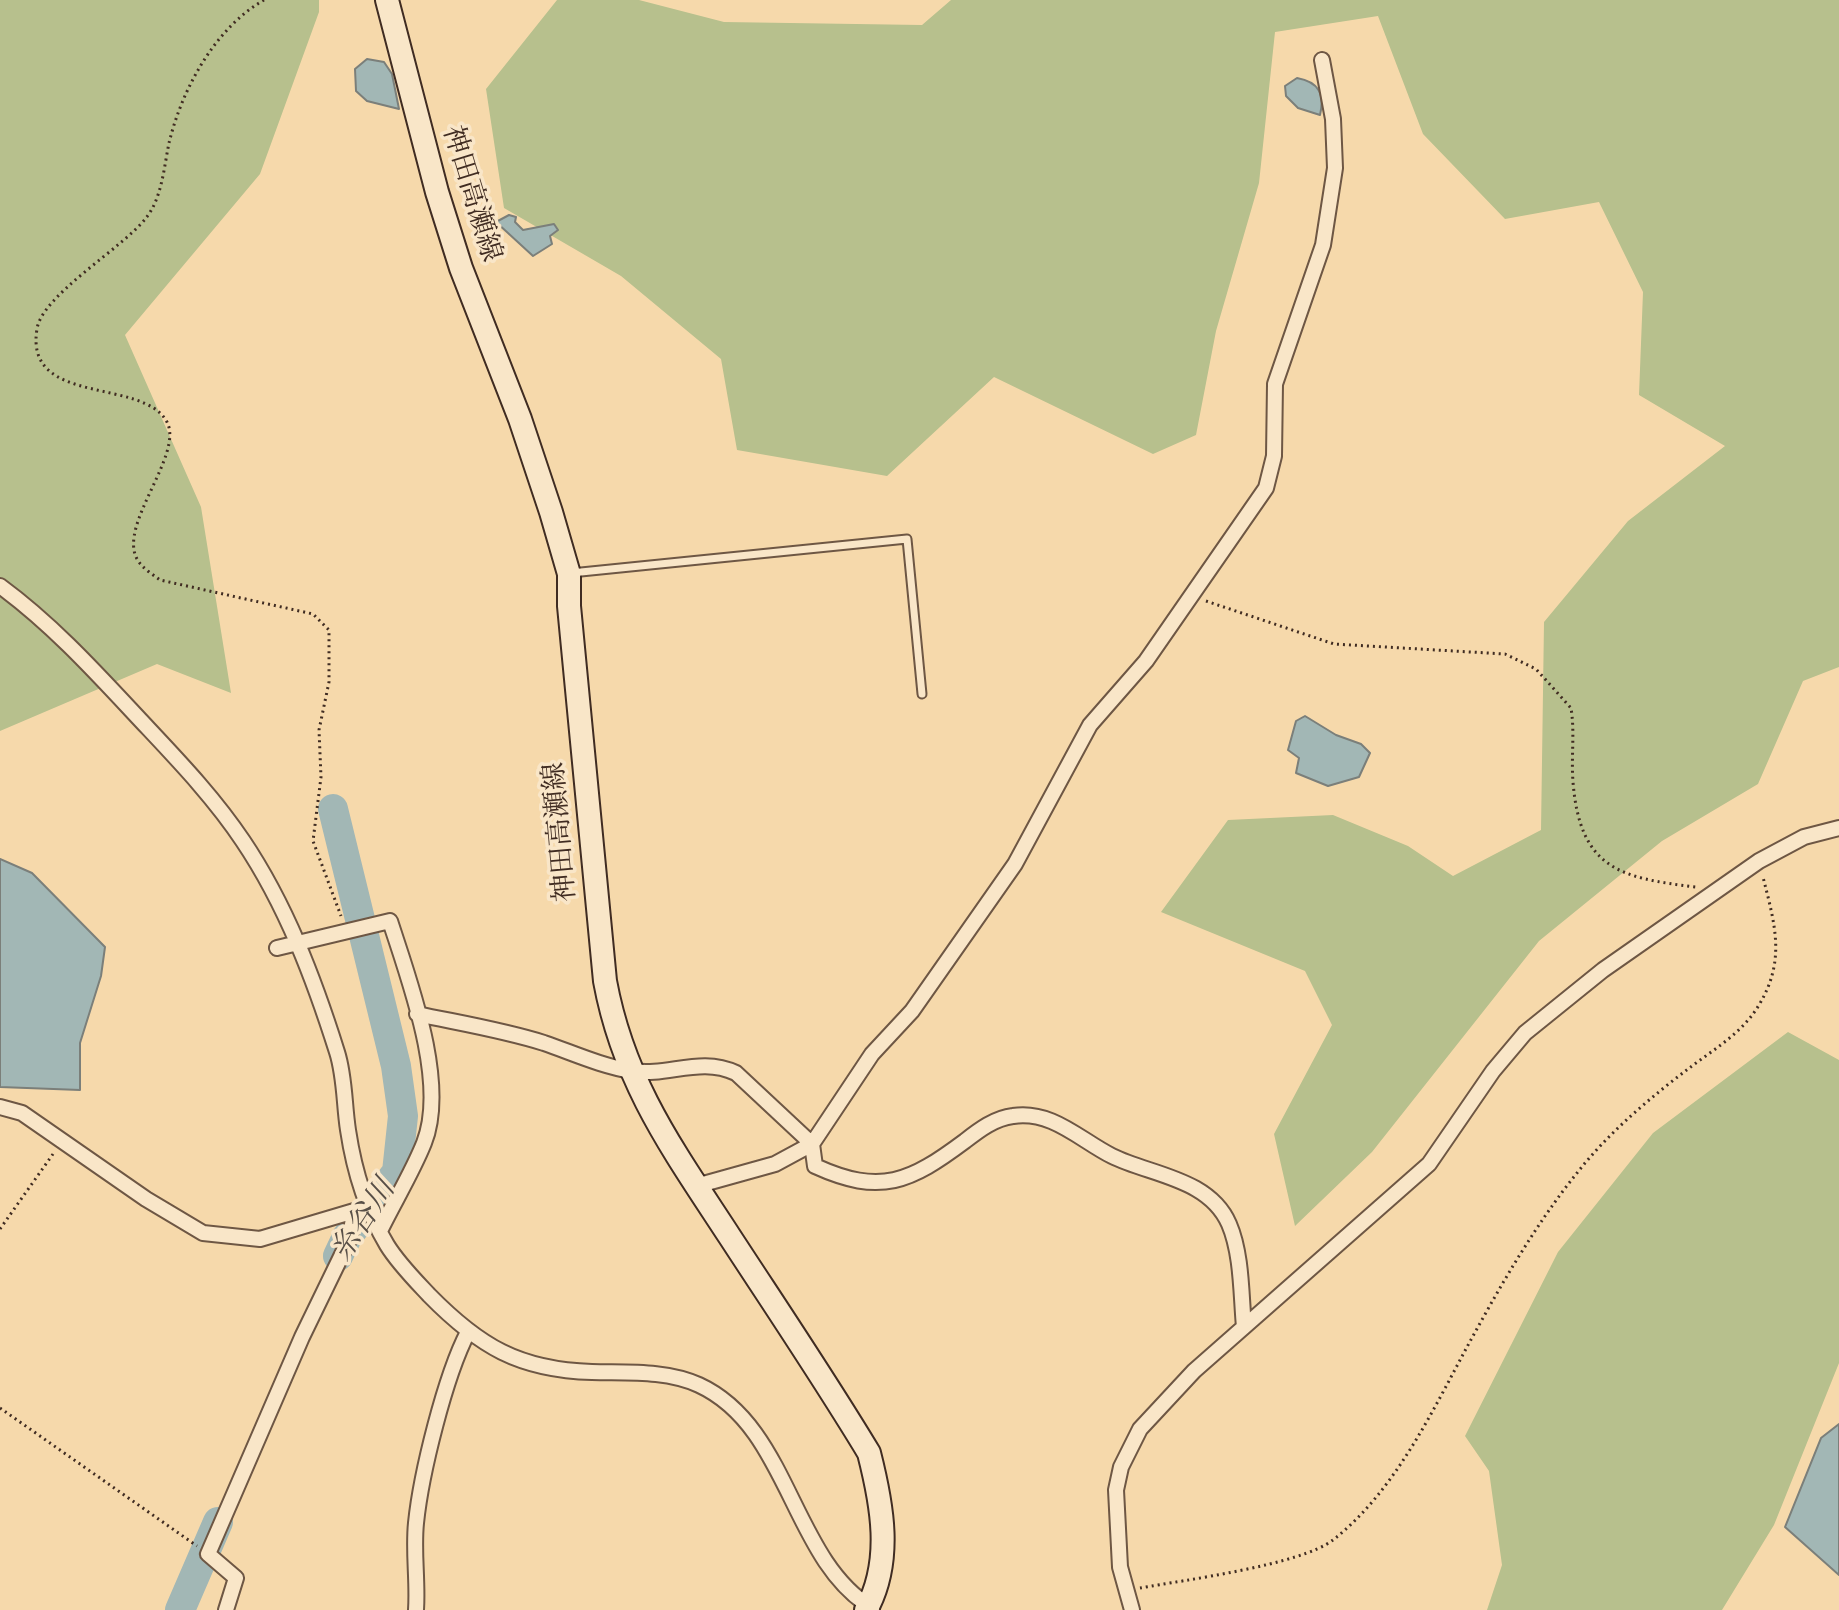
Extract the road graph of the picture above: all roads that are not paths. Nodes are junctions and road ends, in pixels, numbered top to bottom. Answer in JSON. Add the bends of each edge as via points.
{"nodes":[{"id":1,"x":387,"y":0,"type":"edge"},
{"id":2,"x":1322,"y":60,"type":"dead end"},
{"id":3,"x":569,"y":574,"type":"junction"},
{"id":4,"x":0,"y":586,"type":"edge"},
{"id":5,"x":922,"y":694,"type":"dead end"},
{"id":6,"x":1839,"y":828,"type":"edge"},
{"id":7,"x":297,"y":944,"type":"junction"},
{"id":8,"x":277,"y":948,"type":"dead end"},
{"id":9,"x":417,"y":1014,"type":"junction"},
{"id":10,"x":630,"y":1071,"type":"junction"},
{"id":11,"x":0,"y":1107,"type":"edge"},
{"id":12,"x":812,"y":1144,"type":"junction"},
{"id":13,"x":696,"y":1186,"type":"junction"},
{"id":14,"x":361,"y":1209,"type":"junction"},
{"id":15,"x":380,"y":1231,"type":"junction"},
{"id":16,"x":1244,"y":1327,"type":"junction"},
{"id":17,"x":468,"y":1332,"type":"junction"},
{"id":18,"x":870,"y":1609,"type":"edge"},
{"id":19,"x":226,"y":1610,"type":"edge"},
{"id":20,"x":416,"y":1610,"type":"edge"},
{"id":21,"x":1132,"y":1610,"type":"edge"}],
"edges":[{"from":1,"to":3,"type":"main road","name":"神田高瀬線","via":[[461,268],[520,419]]},
{"from":2,"to":12,"type":"street","via":[[1335,168],[1323,245],[1275,384],[1272,466],[1266,488],[1146,661],[1090,725],[1015,864],[912,1011],[872,1054]]},
{"from":3,"to":5,"type":"lane","via":[[907,539]]},
{"from":3,"to":10,"type":"main road","name":"神田高瀬線","via":[[605,981]]},
{"from":4,"to":7,"type":"street","via":[[79,653],[206,792],[274,892]]},
{"from":6,"to":16,"type":"street","via":[[1804,837],[1759,861],[1603,970],[1525,1033],[1429,1164]]},
{"from":7,"to":8,"type":"street"},
{"from":7,"to":9,"type":"street","via":[[390,921]]},
{"from":7,"to":14,"type":"street","via":[[341,1064]]},
{"from":9,"to":10,"type":"street","via":[[541,1042]]},
{"from":9,"to":15,"type":"street","via":[[432,1092],[425,1141]]},
{"from":10,"to":12,"type":"street","via":[[722,1066]]},
{"from":10,"to":13,"type":"main road","name":"神田高瀬線"},
{"from":11,"to":14,"type":"street","via":[[22,1113],[177,1219],[222,1238],[277,1236]]},
{"from":12,"to":13,"type":"street","via":[[775,1164]]},
{"from":12,"to":16,"type":"street","via":[[815,1166],[876,1185],[935,1163],[996,1120],[1046,1117],[1115,1158],[1179,1179],[1214,1203],[1229,1224]]},
{"from":13,"to":18,"type":"main road","name":"神田高瀬線","via":[[869,1453],[880,1498],[884,1553]]},
{"from":14,"to":15,"type":"street"},
{"from":14,"to":19,"type":"street","via":[[302,1337],[214,1559],[236,1578]]},
{"from":15,"to":17,"type":"street","via":[[411,1276]]},
{"from":16,"to":21,"type":"street","via":[[1140,1429],[1121,1467],[1115,1529]]},
{"from":17,"to":18,"type":"street","via":[[514,1360],[553,1370],[666,1375],[729,1403],[752,1431],[831,1569]]},
{"from":17,"to":20,"type":"street","via":[[434,1437],[416,1522]]}]}
